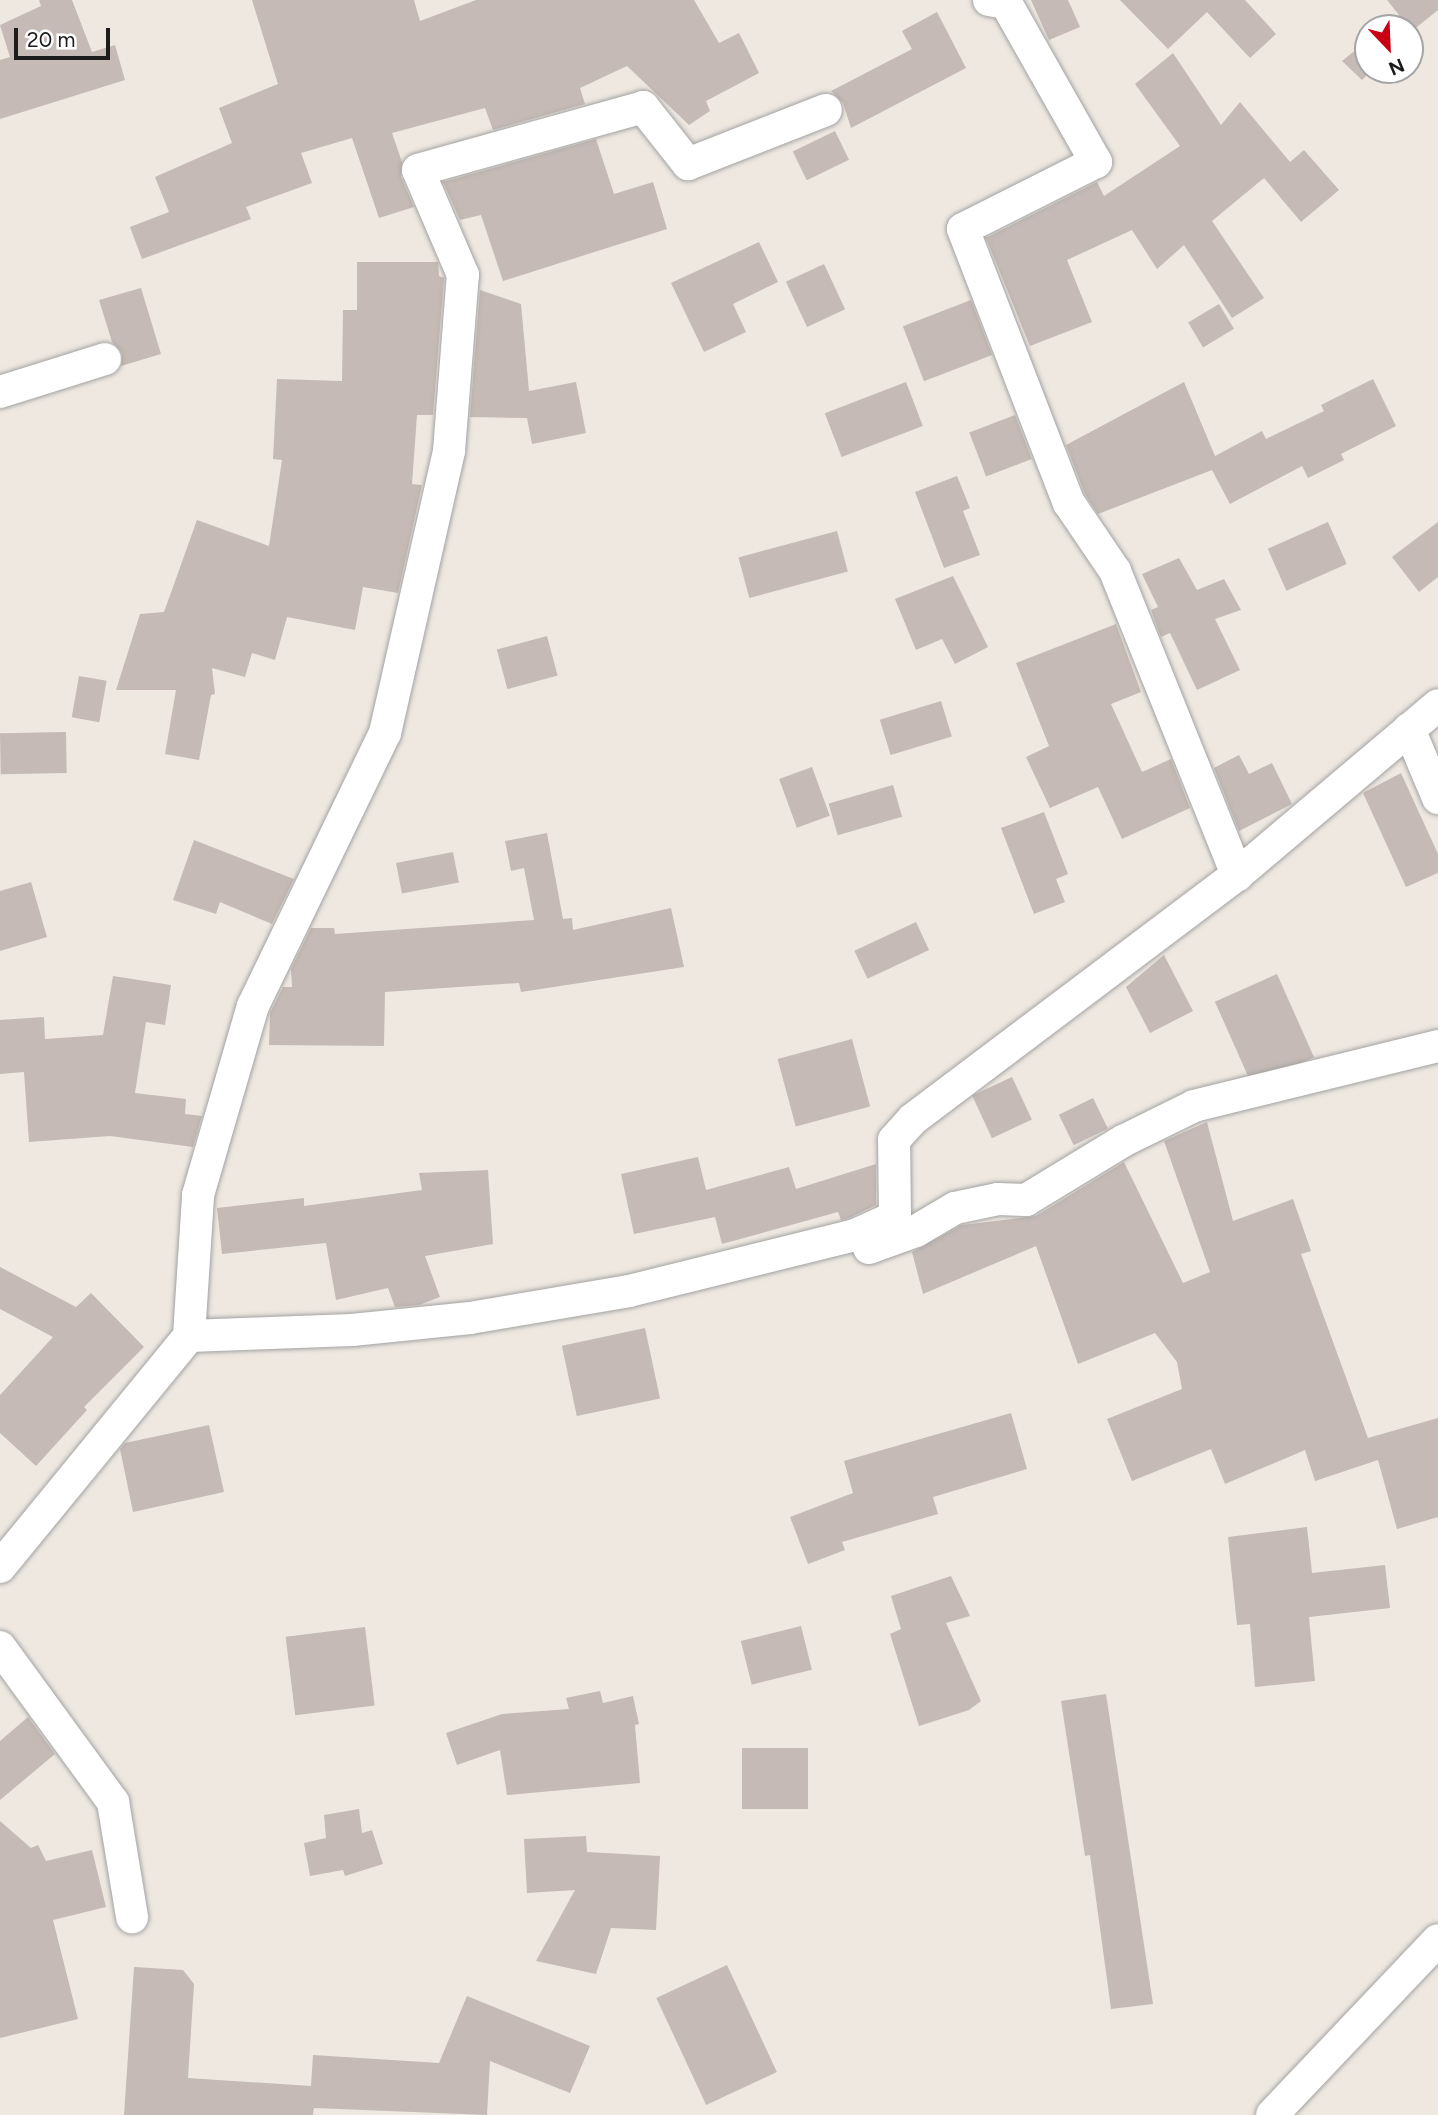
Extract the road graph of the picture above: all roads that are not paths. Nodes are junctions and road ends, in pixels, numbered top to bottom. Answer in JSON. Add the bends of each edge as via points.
{"nodes":[{"id":1,"x":989,"y":0,"type":"edge"},
{"id":2,"x":827,"y":110,"type":"dead end"},
{"id":3,"x":105,"y":359,"type":"dead end"},
{"id":4,"x":0,"y":393,"type":"edge"},
{"id":5,"x":1438,"y":705,"type":"edge"},
{"id":6,"x":1409,"y":729,"type":"junction"},
{"id":7,"x":1438,"y":798,"type":"edge"},
{"id":8,"x":1237,"y":875,"type":"junction"},
{"id":9,"x":1438,"y":1046,"type":"edge"},
{"id":10,"x":855,"y":1235,"type":"junction"},
{"id":11,"x":189,"y":1336,"type":"junction"},
{"id":12,"x":0,"y":1567,"type":"edge"},
{"id":13,"x":0,"y":1647,"type":"edge"},
{"id":14,"x":132,"y":1917,"type":"dead end"},
{"id":15,"x":1438,"y":1940,"type":"edge"},
{"id":16,"x":1272,"y":2115,"type":"edge"}],
"edges":[{"from":1,"to":8,"type":"street","via":[[1006,4],[1096,162],[964,229],[1069,503],[1115,571]]},
{"from":2,"to":11,"type":"street","via":[[688,164],[643,107],[418,170],[463,275],[450,450],[385,733],[253,1006],[212,1144],[198,1195]]},
{"from":3,"to":4,"type":"street"},
{"from":5,"to":6,"type":"street"},
{"from":6,"to":7,"type":"street"},
{"from":6,"to":8,"type":"street"},
{"from":8,"to":10,"type":"street","via":[[913,1119],[894,1140],[895,1217]]},
{"from":9,"to":10,"type":"street","via":[[1195,1105],[1123,1141],[1026,1200],[998,1199],[955,1208],[916,1231],[863,1250]]},
{"from":10,"to":11,"type":"street","via":[[629,1291],[470,1318],[352,1330]]},
{"from":11,"to":12,"type":"street"},
{"from":13,"to":14,"type":"street","via":[[113,1802]]},
{"from":15,"to":16,"type":"street"}]}
